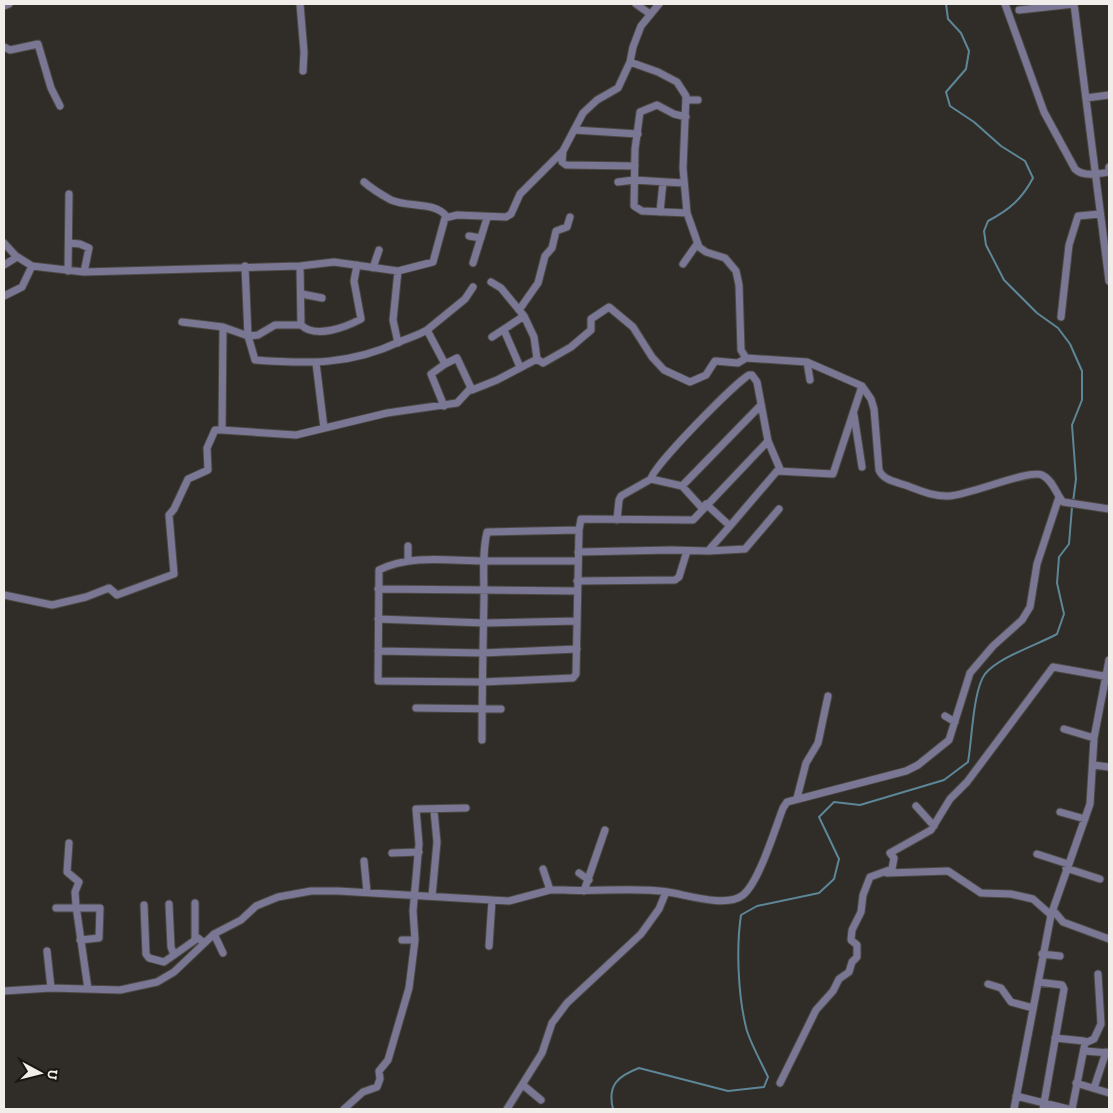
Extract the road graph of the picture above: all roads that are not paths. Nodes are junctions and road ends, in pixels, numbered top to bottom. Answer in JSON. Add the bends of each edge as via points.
{"nodes":[{"id":1,"x":9,"y":4,"type":"edge"},
{"id":2,"x":300,"y":4,"type":"edge"},
{"id":3,"x":636,"y":4,"type":"edge"},
{"id":4,"x":659,"y":4,"type":"edge"},
{"id":5,"x":1005,"y":4,"type":"edge"},
{"id":6,"x":1074,"y":4,"type":"edge"},
{"id":7,"x":4,"y":6,"type":"edge"},
{"id":8,"x":1019,"y":10,"type":"dead end"},
{"id":9,"x":650,"y":14,"type":"junction"},
{"id":10,"x":4,"y":47,"type":"edge"},
{"id":11,"x":630,"y":62,"type":"junction"},
{"id":12,"x":303,"y":71,"type":"dead end"},
{"id":13,"x":1109,"y":95,"type":"edge"},
{"id":14,"x":1086,"y":98,"type":"junction"},
{"id":15,"x":686,"y":100,"type":"junction"},
{"id":16,"x":698,"y":100,"type":"dead end"},
{"id":17,"x":60,"y":106,"type":"dead end"},
{"id":18,"x":686,"y":117,"type":"junction"},
{"id":19,"x":574,"y":130,"type":"junction"},
{"id":20,"x":638,"y":134,"type":"junction"},
{"id":21,"x":563,"y":151,"type":"junction"},
{"id":22,"x":635,"y":166,"type":"junction"},
{"id":23,"x":1109,"y":167,"type":"edge"},
{"id":24,"x":1096,"y":175,"type":"junction"},
{"id":25,"x":634,"y":180,"type":"junction"},
{"id":26,"x":364,"y":182,"type":"dead end"},
{"id":27,"x":618,"y":182,"type":"dead end"},
{"id":28,"x":663,"y":182,"type":"junction"},
{"id":29,"x":683,"y":183,"type":"junction"},
{"id":30,"x":69,"y":194,"type":"dead end"},
{"id":31,"x":660,"y":212,"type":"junction"},
{"id":32,"x":687,"y":213,"type":"junction"},
{"id":33,"x":1100,"y":214,"type":"junction"},
{"id":34,"x":447,"y":217,"type":"junction"},
{"id":35,"x":570,"y":217,"type":"dead end"},
{"id":36,"x":487,"y":218,"type":"junction"},
{"id":37,"x":469,"y":236,"type":"dead end"},
{"id":38,"x":481,"y":238,"type":"junction"},
{"id":39,"x":4,"y":243,"type":"edge"},
{"id":40,"x":69,"y":243,"type":"junction"},
{"id":41,"x":698,"y":244,"type":"junction"},
{"id":42,"x":1108,"y":249,"type":"edge"},
{"id":43,"x":380,"y":250,"type":"dead end"},
{"id":44,"x":17,"y":257,"type":"junction"},
{"id":45,"x":473,"y":263,"type":"dead end"},
{"id":46,"x":683,"y":264,"type":"dead end"},
{"id":47,"x":4,"y":265,"type":"edge"},
{"id":48,"x":357,"y":265,"type":"junction"},
{"id":49,"x":32,"y":266,"type":"junction"},
{"id":50,"x":245,"y":266,"type":"junction"},
{"id":51,"x":300,"y":266,"type":"junction"},
{"id":52,"x":1109,"y":266,"type":"edge"},
{"id":53,"x":373,"y":268,"type":"junction"},
{"id":54,"x":68,"y":270,"type":"junction"},
{"id":55,"x":398,"y":271,"type":"junction"},
{"id":56,"x":84,"y":272,"type":"junction"},
{"id":57,"x":1109,"y":280,"type":"edge"},
{"id":58,"x":492,"y":282,"type":"dead end"},
{"id":59,"x":474,"y":287,"type":"dead end"},
{"id":60,"x":302,"y":294,"type":"junction"},
{"id":61,"x":4,"y":296,"type":"edge"},
{"id":62,"x":322,"y":298,"type":"dead end"},
{"id":63,"x":518,"y":310,"type":"junction"},
{"id":64,"x":524,"y":316,"type":"junction"},
{"id":65,"x":1061,"y":317,"type":"dead end"},
{"id":66,"x":182,"y":322,"type":"dead end"},
{"id":67,"x":301,"y":325,"type":"junction"},
{"id":68,"x":223,"y":327,"type":"junction"},
{"id":69,"x":427,"y":330,"type":"junction"},
{"id":70,"x":504,"y":330,"type":"junction"},
{"id":71,"x":248,"y":336,"type":"junction"},
{"id":72,"x":492,"y":337,"type":"dead end"},
{"id":73,"x":398,"y":343,"type":"junction"},
{"id":74,"x":537,"y":359,"type":"junction"},
{"id":75,"x":744,"y":360,"type":"junction"},
{"id":76,"x":807,"y":362,"type":"junction"},
{"id":77,"x":316,"y":364,"type":"junction"},
{"id":78,"x":445,"y":364,"type":"junction"},
{"id":79,"x":520,"y":367,"type":"junction"},
{"id":80,"x":810,"y":380,"type":"dead end"},
{"id":81,"x":862,"y":386,"type":"junction"},
{"id":82,"x":470,"y":389,"type":"junction"},
{"id":83,"x":444,"y":406,"type":"junction"},
{"id":84,"x":760,"y":406,"type":"junction"},
{"id":85,"x":854,"y":412,"type":"junction"},
{"id":86,"x":324,"y":428,"type":"junction"},
{"id":87,"x":222,"y":430,"type":"junction"},
{"id":88,"x":768,"y":441,"type":"junction"},
{"id":89,"x":862,"y":467,"type":"dead end"},
{"id":90,"x":780,"y":469,"type":"junction"},
{"id":91,"x":651,"y":480,"type":"junction"},
{"id":92,"x":682,"y":486,"type":"junction"},
{"id":93,"x":1059,"y":496,"type":"junction"},
{"id":94,"x":704,"y":506,"type":"junction"},
{"id":95,"x":779,"y":509,"type":"dead end"},
{"id":96,"x":1109,"y":509,"type":"edge"},
{"id":97,"x":617,"y":520,"type":"junction"},
{"id":98,"x":730,"y":526,"type":"junction"},
{"id":99,"x":579,"y":530,"type":"junction"},
{"id":100,"x":408,"y":546,"type":"dead end"},
{"id":101,"x":687,"y":550,"type":"junction"},
{"id":102,"x":578,"y":552,"type":"junction"},
{"id":103,"x":708,"y":552,"type":"junction"},
{"id":104,"x":408,"y":560,"type":"junction"},
{"id":105,"x":484,"y":561,"type":"junction"},
{"id":106,"x":578,"y":561,"type":"junction"},
{"id":107,"x":577,"y":581,"type":"junction"},
{"id":108,"x":378,"y":589,"type":"junction"},
{"id":109,"x":484,"y":589,"type":"junction"},
{"id":110,"x":577,"y":591,"type":"junction"},
{"id":111,"x":4,"y":595,"type":"edge"},
{"id":112,"x":378,"y":619,"type":"junction"},
{"id":113,"x":577,"y":621,"type":"junction"},
{"id":114,"x":484,"y":623,"type":"junction"},
{"id":115,"x":577,"y":649,"type":"junction"},
{"id":116,"x":378,"y":651,"type":"junction"},
{"id":117,"x":483,"y":653,"type":"junction"},
{"id":118,"x":1109,"y":660,"type":"edge"},
{"id":119,"x":1108,"y":677,"type":"edge"},
{"id":120,"x":483,"y":682,"type":"junction"},
{"id":121,"x":828,"y":696,"type":"dead end"},
{"id":122,"x":416,"y":708,"type":"dead end"},
{"id":123,"x":501,"y":709,"type":"dead end"},
{"id":124,"x":482,"y":710,"type":"junction"},
{"id":125,"x":945,"y":716,"type":"dead end"},
{"id":126,"x":955,"y":722,"type":"junction"},
{"id":127,"x":1064,"y":729,"type":"dead end"},
{"id":128,"x":1090,"y":736,"type":"junction"},
{"id":129,"x":482,"y":740,"type":"dead end"},
{"id":130,"x":1093,"y":764,"type":"junction"},
{"id":131,"x":1109,"y":767,"type":"edge"},
{"id":132,"x":797,"y":798,"type":"junction"},
{"id":133,"x":916,"y":806,"type":"dead end"},
{"id":134,"x":466,"y":808,"type":"dead end"},
{"id":135,"x":434,"y":811,"type":"dead end"},
{"id":136,"x":1060,"y":812,"type":"dead end"},
{"id":137,"x":1085,"y":819,"type":"junction"},
{"id":138,"x":934,"y":826,"type":"junction"},
{"id":139,"x":605,"y":830,"type":"dead end"},
{"id":140,"x":69,"y":843,"type":"dead end"},
{"id":141,"x":419,"y":852,"type":"junction"},
{"id":142,"x":392,"y":853,"type":"dead end"},
{"id":143,"x":1037,"y":854,"type":"dead end"},
{"id":144,"x":364,"y":861,"type":"dead end"},
{"id":145,"x":1067,"y":866,"type":"junction"},
{"id":146,"x":542,"y":869,"type":"dead end"},
{"id":147,"x":887,"y":872,"type":"junction"},
{"id":148,"x":579,"y":873,"type":"dead end"},
{"id":149,"x":1100,"y":879,"type":"dead end"},
{"id":150,"x":589,"y":880,"type":"junction"},
{"id":151,"x":550,"y":890,"type":"junction"},
{"id":152,"x":584,"y":891,"type":"junction"},
{"id":153,"x":367,"y":892,"type":"junction"},
{"id":154,"x":666,"y":892,"type":"junction"},
{"id":155,"x":415,"y":894,"type":"junction"},
{"id":156,"x":432,"y":896,"type":"junction"},
{"id":157,"x":492,"y":900,"type":"junction"},
{"id":158,"x":195,"y":903,"type":"dead end"},
{"id":159,"x":144,"y":904,"type":"dead end"},
{"id":160,"x":169,"y":904,"type":"dead end"},
{"id":161,"x":76,"y":906,"type":"junction"},
{"id":162,"x":56,"y":908,"type":"dead end"},
{"id":163,"x":1052,"y":913,"type":"junction"},
{"id":164,"x":214,"y":934,"type":"junction"},
{"id":165,"x":196,"y":939,"type":"junction"},
{"id":166,"x":1109,"y":939,"type":"edge"},
{"id":167,"x":80,"y":940,"type":"junction"},
{"id":168,"x":402,"y":940,"type":"dead end"},
{"id":169,"x":415,"y":940,"type":"junction"},
{"id":170,"x":204,"y":943,"type":"junction"},
{"id":171,"x":489,"y":946,"type":"dead end"},
{"id":172,"x":47,"y":951,"type":"dead end"},
{"id":173,"x":223,"y":953,"type":"dead end"},
{"id":174,"x":1042,"y":954,"type":"junction"},
{"id":175,"x":174,"y":955,"type":"junction"},
{"id":176,"x":1060,"y":956,"type":"dead end"},
{"id":177,"x":1098,"y":974,"type":"dead end"},
{"id":178,"x":1038,"y":982,"type":"junction"},
{"id":179,"x":988,"y":984,"type":"dead end"},
{"id":180,"x":51,"y":988,"type":"junction"},
{"id":181,"x":88,"y":989,"type":"junction"},
{"id":182,"x":4,"y":991,"type":"edge"},
{"id":183,"x":1033,"y":1008,"type":"junction"},
{"id":184,"x":1056,"y":1038,"type":"junction"},
{"id":185,"x":1085,"y":1043,"type":"junction"},
{"id":186,"x":1085,"y":1051,"type":"junction"},
{"id":187,"x":1108,"y":1052,"type":"edge"},
{"id":188,"x":780,"y":1083,"type":"dead end"},
{"id":189,"x":1076,"y":1083,"type":"junction"},
{"id":190,"x":523,"y":1085,"type":"junction"},
{"id":191,"x":1094,"y":1088,"type":"junction"},
{"id":192,"x":1109,"y":1093,"type":"edge"},
{"id":193,"x":1016,"y":1096,"type":"junction"},
{"id":194,"x":540,"y":1100,"type":"dead end"},
{"id":195,"x":1043,"y":1106,"type":"edge"},
{"id":196,"x":344,"y":1109,"type":"edge"},
{"id":197,"x":506,"y":1109,"type":"edge"},
{"id":198,"x":1014,"y":1109,"type":"edge"},
{"id":199,"x":1068,"y":1109,"type":"edge"},
{"id":200,"x":1072,"y":1109,"type":"edge"}],
"edges":[{"from":1,"to":7,"type":"street"},
{"from":2,"to":12,"type":"street","via":[[304,35]]},
{"from":3,"to":9,"type":"street"},
{"from":4,"to":9,"type":"street"},
{"from":5,"to":24,"type":"street","via":[[1044,112],[1075,169]]},
{"from":6,"to":8,"type":"street"},
{"from":6,"to":14,"type":"street"},
{"from":9,"to":11,"type":"street","via":[[636,36]]},
{"from":10,"to":17,"type":"street","via":[[10,50],[38,44]]},
{"from":11,"to":15,"type":"street","via":[[677,82]]},
{"from":11,"to":19,"type":"street","via":[[618,88],[586,109]]},
{"from":13,"to":14,"type":"street"},
{"from":14,"to":24,"type":"street"},
{"from":15,"to":16,"type":"street"},
{"from":15,"to":18,"type":"street"},
{"from":18,"to":20,"type":"street","via":[[660,105],[642,110]]},
{"from":18,"to":29,"type":"street"},
{"from":19,"to":20,"type":"street"},
{"from":19,"to":21,"type":"street"},
{"from":20,"to":22,"type":"street"},
{"from":21,"to":22,"type":"street","via":[[562,162],[566,165]]},
{"from":21,"to":36,"type":"street","via":[[520,194],[510,214]]},
{"from":22,"to":25,"type":"street"},
{"from":23,"to":24,"type":"street","via":[[1109,172]]},
{"from":24,"to":33,"type":"street"},
{"from":25,"to":27,"type":"street"},
{"from":25,"to":28,"type":"street"},
{"from":25,"to":31,"type":"street","via":[[635,208]]},
{"from":26,"to":34,"type":"street","via":[[391,200],[438,208]]},
{"from":28,"to":29,"type":"street"},
{"from":28,"to":31,"type":"street"},
{"from":29,"to":32,"type":"street"},
{"from":30,"to":40,"type":"street"},
{"from":31,"to":32,"type":"street"},
{"from":32,"to":41,"type":"street"},
{"from":33,"to":42,"type":"street"},
{"from":33,"to":65,"type":"street","via":[[1078,216],[1069,245]]},
{"from":34,"to":36,"type":"street","via":[[471,214]]},
{"from":34,"to":55,"type":"street","via":[[435,261]]},
{"from":35,"to":63,"type":"street","via":[[566,227],[556,231],[538,283]]},
{"from":36,"to":38,"type":"street"},
{"from":37,"to":38,"type":"street"},
{"from":38,"to":45,"type":"street"},
{"from":39,"to":44,"type":"street"},
{"from":40,"to":54,"type":"street"},
{"from":40,"to":56,"type":"street","via":[[90,248]]},
{"from":41,"to":46,"type":"street"},
{"from":41,"to":75,"type":"street","via":[[702,250],[732,264],[738,276]]},
{"from":42,"to":52,"type":"street"},
{"from":43,"to":53,"type":"street"},
{"from":44,"to":47,"type":"street"},
{"from":44,"to":49,"type":"street"},
{"from":48,"to":51,"type":"street","via":[[334,262]]},
{"from":48,"to":53,"type":"street"},
{"from":48,"to":67,"type":"street","via":[[354,281],[361,319],[328,330],[313,330]]},
{"from":49,"to":54,"type":"street"},
{"from":49,"to":61,"type":"street","via":[[22,287]]},
{"from":50,"to":51,"type":"street"},
{"from":50,"to":56,"type":"street"},
{"from":50,"to":71,"type":"street"},
{"from":51,"to":60,"type":"street"},
{"from":52,"to":57,"type":"street"},
{"from":53,"to":55,"type":"street"},
{"from":54,"to":56,"type":"street"},
{"from":55,"to":73,"type":"street","via":[[393,320]]},
{"from":58,"to":63,"type":"street","via":[[501,288]]},
{"from":59,"to":69,"type":"street"},
{"from":60,"to":62,"type":"street"},
{"from":60,"to":67,"type":"street"},
{"from":63,"to":64,"type":"street"},
{"from":64,"to":70,"type":"street"},
{"from":64,"to":74,"type":"street","via":[[534,337]]},
{"from":66,"to":68,"type":"street"},
{"from":67,"to":71,"type":"street","via":[[274,325],[258,335]]},
{"from":68,"to":71,"type":"street"},
{"from":68,"to":87,"type":"street"},
{"from":69,"to":73,"type":"street"},
{"from":69,"to":78,"type":"street"},
{"from":70,"to":72,"type":"street"},
{"from":70,"to":79,"type":"street"},
{"from":71,"to":77,"type":"street","via":[[255,360]]},
{"from":73,"to":77,"type":"street","via":[[350,360]]},
{"from":74,"to":75,"type":"street","via":[[543,364],[571,347],[591,330],[591,319],[609,307],[630,323],[652,357],[670,374],[692,383],[706,375],[714,362],[738,363]]},
{"from":74,"to":79,"type":"street"},
{"from":75,"to":76,"type":"street"},
{"from":76,"to":80,"type":"street"},
{"from":76,"to":81,"type":"street"},
{"from":77,"to":86,"type":"street"},
{"from":78,"to":82,"type":"street","via":[[457,358]]},
{"from":78,"to":83,"type":"street","via":[[431,374]]},
{"from":79,"to":82,"type":"street","via":[[497,380]]},
{"from":81,"to":85,"type":"street"},
{"from":81,"to":93,"type":"street","via":[[874,409],[879,470],[885,478],[926,493],[950,496],[1017,477],[1040,474],[1048,479]]},
{"from":82,"to":83,"type":"street","via":[[458,403]]},
{"from":83,"to":86,"type":"street","via":[[387,413]]},
{"from":84,"to":88,"type":"street"},
{"from":84,"to":91,"type":"street","via":[[757,382],[749,375],[673,449],[652,474]]},
{"from":84,"to":92,"type":"street"},
{"from":85,"to":89,"type":"street"},
{"from":85,"to":90,"type":"street","via":[[834,473]]},
{"from":86,"to":87,"type":"street","via":[[294,435]]},
{"from":87,"to":111,"type":"street","via":[[212,432],[207,448],[208,470],[188,479],[169,515],[174,574],[116,595],[109,588],[54,604]]},
{"from":88,"to":90,"type":"street"},
{"from":88,"to":94,"type":"street"},
{"from":90,"to":98,"type":"street"},
{"from":91,"to":92,"type":"street"},
{"from":91,"to":97,"type":"street","via":[[620,498]]},
{"from":92,"to":94,"type":"street"},
{"from":93,"to":96,"type":"street","via":[[1063,502],[1073,505]]},
{"from":93,"to":126,"type":"street","via":[[1037,564],[1030,607],[1022,620],[970,673]]},
{"from":94,"to":97,"type":"street","via":[[689,521]]},
{"from":94,"to":98,"type":"street"},
{"from":95,"to":103,"type":"street","via":[[745,549]]},
{"from":97,"to":99,"type":"street","via":[[581,519]]},
{"from":98,"to":103,"type":"street"},
{"from":99,"to":102,"type":"street"},
{"from":99,"to":105,"type":"street","via":[[489,531]]},
{"from":100,"to":104,"type":"street"},
{"from":101,"to":102,"type":"street"},
{"from":101,"to":103,"type":"street"},
{"from":101,"to":107,"type":"street","via":[[677,579]]},
{"from":102,"to":106,"type":"street"},
{"from":104,"to":105,"type":"street"},
{"from":104,"to":108,"type":"street","via":[[379,570]]},
{"from":105,"to":106,"type":"street"},
{"from":105,"to":109,"type":"street"},
{"from":106,"to":107,"type":"street"},
{"from":107,"to":110,"type":"street"},
{"from":108,"to":109,"type":"street"},
{"from":108,"to":112,"type":"street"},
{"from":109,"to":110,"type":"street"},
{"from":109,"to":114,"type":"street"},
{"from":110,"to":113,"type":"street"},
{"from":112,"to":114,"type":"street"},
{"from":112,"to":116,"type":"street"},
{"from":113,"to":114,"type":"street"},
{"from":113,"to":115,"type":"street"},
{"from":114,"to":117,"type":"street"},
{"from":115,"to":117,"type":"street"},
{"from":115,"to":120,"type":"street","via":[[573,678]]},
{"from":116,"to":117,"type":"street"},
{"from":116,"to":120,"type":"street","via":[[378,681]]},
{"from":117,"to":120,"type":"street"},
{"from":118,"to":119,"type":"street"},
{"from":119,"to":128,"type":"street"},
{"from":119,"to":138,"type":"street","via":[[1053,667],[967,782],[950,799]]},
{"from":120,"to":124,"type":"street"},
{"from":121,"to":132,"type":"street","via":[[818,743],[801,776]]},
{"from":122,"to":124,"type":"street"},
{"from":123,"to":124,"type":"street"},
{"from":124,"to":129,"type":"street"},
{"from":125,"to":126,"type":"street"},
{"from":126,"to":132,"type":"street","via":[[949,740],[913,768]]},
{"from":127,"to":128,"type":"street"},
{"from":128,"to":130,"type":"street"},
{"from":130,"to":131,"type":"street"},
{"from":130,"to":137,"type":"street","via":[[1091,796]]},
{"from":132,"to":154,"type":"street","via":[[782,808],[754,880],[744,894],[731,900],[711,900]]},
{"from":133,"to":138,"type":"street"},
{"from":134,"to":141,"type":"street","via":[[417,808]]},
{"from":135,"to":156,"type":"street","via":[[437,842]]},
{"from":136,"to":137,"type":"street"},
{"from":137,"to":145,"type":"street"},
{"from":138,"to":147,"type":"street","via":[[927,834],[890,853],[894,864]]},
{"from":139,"to":150,"type":"street"},
{"from":140,"to":161,"type":"street","via":[[67,872],[78,882]]},
{"from":141,"to":142,"type":"street"},
{"from":141,"to":155,"type":"street"},
{"from":143,"to":145,"type":"street"},
{"from":144,"to":153,"type":"street"},
{"from":145,"to":149,"type":"street"},
{"from":145,"to":163,"type":"street"},
{"from":146,"to":151,"type":"street"},
{"from":147,"to":163,"type":"street","via":[[948,871],[981,893],[1033,899]]},
{"from":147,"to":188,"type":"street","via":[[870,877],[861,912],[852,930],[851,940],[857,945],[857,957],[849,972],[839,979],[816,1010]]},
{"from":148,"to":150,"type":"street"},
{"from":150,"to":152,"type":"street"},
{"from":151,"to":152,"type":"street"},
{"from":151,"to":157,"type":"street","via":[[509,901]]},
{"from":152,"to":154,"type":"street"},
{"from":153,"to":155,"type":"street"},
{"from":153,"to":164,"type":"street","via":[[311,892],[278,897],[256,906],[242,920]]},
{"from":154,"to":190,"type":"street","via":[[660,909],[641,934],[567,1003],[552,1023],[542,1053]]},
{"from":155,"to":156,"type":"street"},
{"from":155,"to":169,"type":"street"},
{"from":156,"to":157,"type":"street"},
{"from":157,"to":171,"type":"street"},
{"from":158,"to":165,"type":"street"},
{"from":159,"to":175,"type":"street","via":[[146,956],[161,962]]},
{"from":160,"to":175,"type":"street"},
{"from":161,"to":162,"type":"street"},
{"from":161,"to":167,"type":"street"},
{"from":161,"to":167,"type":"street","via":[[100,909],[99,938]]},
{"from":163,"to":166,"type":"street","via":[[1063,922]]},
{"from":163,"to":174,"type":"street"},
{"from":164,"to":170,"type":"street"},
{"from":164,"to":173,"type":"street"},
{"from":165,"to":170,"type":"street","via":[[200,938]]},
{"from":165,"to":175,"type":"street"},
{"from":167,"to":181,"type":"street"},
{"from":168,"to":169,"type":"street"},
{"from":169,"to":196,"type":"street","via":[[409,988],[388,1060],[379,1071],[377,1087],[363,1092]]},
{"from":170,"to":181,"type":"street","via":[[174,972],[157,982],[120,990]]},
{"from":172,"to":180,"type":"street"},
{"from":174,"to":176,"type":"street"},
{"from":174,"to":178,"type":"street"},
{"from":177,"to":185,"type":"street","via":[[1101,1024],[1094,1039]]},
{"from":178,"to":183,"type":"street"},
{"from":178,"to":184,"type":"street","via":[[1064,986]]},
{"from":179,"to":183,"type":"street","via":[[1001,988],[1011,1002]]},
{"from":180,"to":181,"type":"street"},
{"from":180,"to":182,"type":"street","via":[[20,986]]},
{"from":183,"to":193,"type":"street"},
{"from":184,"to":185,"type":"street"},
{"from":184,"to":195,"type":"street"},
{"from":185,"to":186,"type":"street"},
{"from":186,"to":187,"type":"street"},
{"from":186,"to":189,"type":"street"},
{"from":187,"to":191,"type":"street"},
{"from":189,"to":191,"type":"street"},
{"from":189,"to":200,"type":"street"},
{"from":190,"to":194,"type":"street"},
{"from":190,"to":197,"type":"street"},
{"from":191,"to":192,"type":"street"},
{"from":193,"to":195,"type":"street"},
{"from":193,"to":198,"type":"street"},
{"from":195,"to":199,"type":"street"}]}
